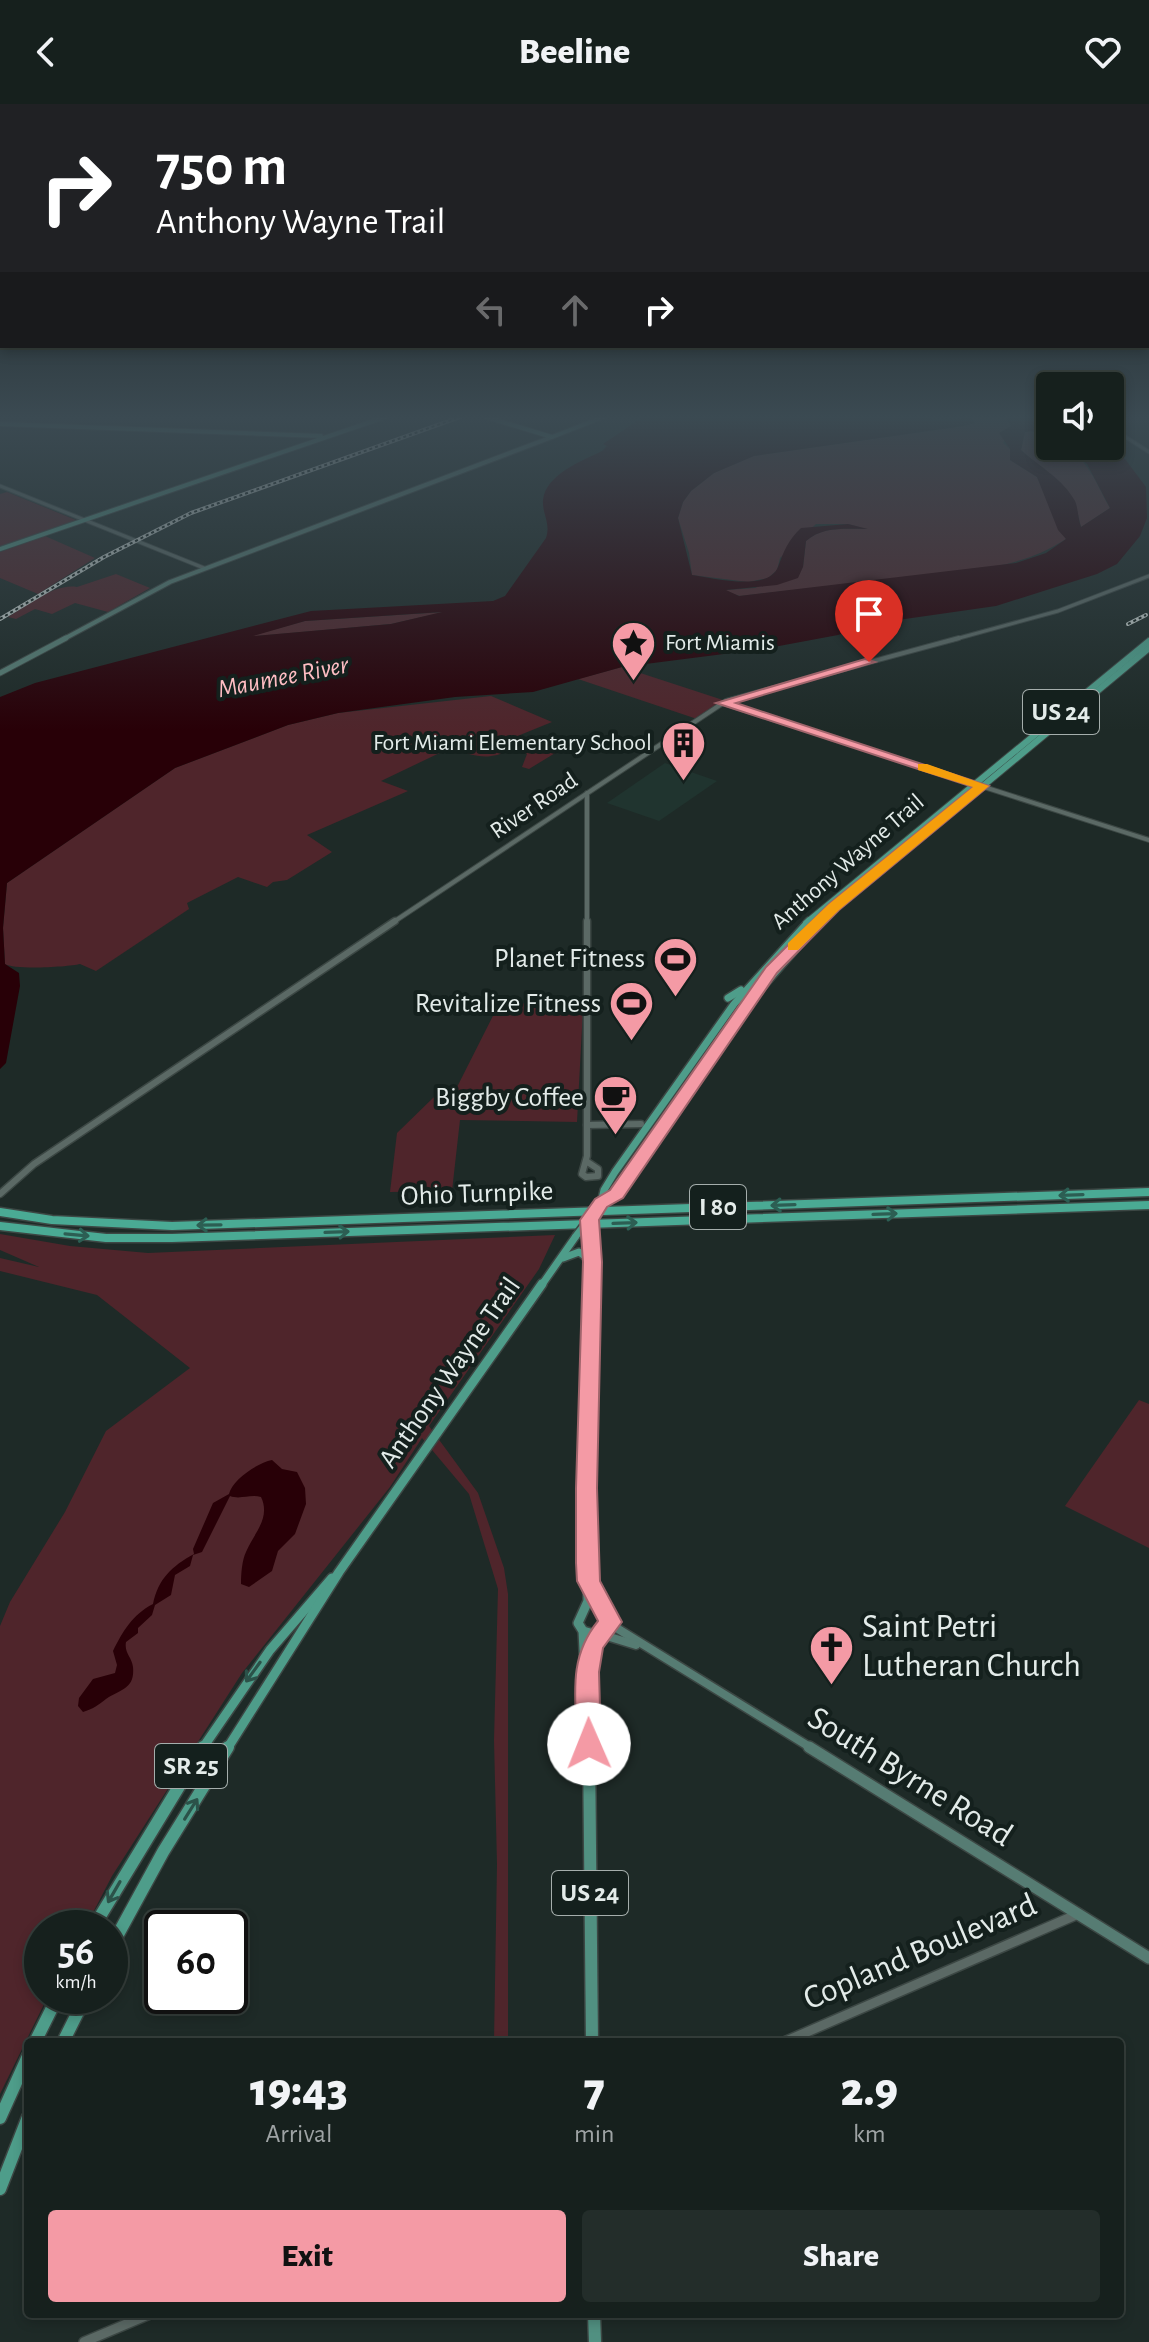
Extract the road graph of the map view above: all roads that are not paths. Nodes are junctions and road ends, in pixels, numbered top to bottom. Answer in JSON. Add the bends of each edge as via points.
{"nodes":[{"id":1,"x":81,"y":521,"type":"edge"},
{"id":2,"x":89,"y":521,"type":"edge"},
{"id":3,"x":328,"y":521,"type":"edge"},
{"id":4,"x":0,"y":549,"type":"edge"},
{"id":5,"x":204,"y":568,"type":"junction"},
{"id":6,"x":1149,"y":576,"type":"edge"},
{"id":7,"x":1149,"y":641,"type":"edge"},
{"id":8,"x":1149,"y":648,"type":"edge"},
{"id":9,"x":0,"y":673,"type":"edge"},
{"id":10,"x":723,"y":703,"type":"junction"},
{"id":11,"x":978,"y":785,"type":"junction"},
{"id":12,"x":587,"y":793,"type":"junction"},
{"id":13,"x":1149,"y":840,"type":"edge"},
{"id":14,"x":769,"y":961,"type":"junction"},
{"id":15,"x":728,"y":998,"type":"dead end"},
{"id":16,"x":587,"y":1125,"type":"junction"},
{"id":17,"x":643,"y":1128,"type":"junction"},
{"id":18,"x":586,"y":1161,"type":"dead end"},
{"id":19,"x":1149,"y":1192,"type":"edge"},
{"id":20,"x":0,"y":1194,"type":"edge"},
{"id":21,"x":601,"y":1203,"type":"junction"},
{"id":22,"x":1149,"y":1205,"type":"edge"},
{"id":23,"x":0,"y":1212,"type":"edge"},
{"id":24,"x":589,"y":1220,"type":"junction"},
{"id":25,"x":0,"y":1226,"type":"edge"},
{"id":26,"x":559,"y":1260,"type":"junction"},
{"id":27,"x":593,"y":1262,"type":"junction"},
{"id":28,"x":339,"y":1572,"type":"junction"},
{"id":29,"x":588,"y":1581,"type":"junction"},
{"id":30,"x":603,"y":1611,"type":"junction"},
{"id":31,"x":584,"y":1612,"type":"junction"},
{"id":32,"x":610,"y":1624,"type":"junction"},
{"id":33,"x":583,"y":1631,"type":"junction"},
{"id":34,"x":599,"y":1635,"type":"junction"},
{"id":35,"x":642,"y":1646,"type":"junction"},
{"id":36,"x":587,"y":1672,"type":"junction"},
{"id":37,"x":104,"y":1910,"type":"edge"},
{"id":38,"x":128,"y":1914,"type":"edge"},
{"id":39,"x":1079,"y":1914,"type":"junction"},
{"id":40,"x":1149,"y":1958,"type":"edge"},
{"id":41,"x":49,"y":2014,"type":"edge"},
{"id":42,"x":77,"y":2014,"type":"edge"},
{"id":43,"x":37,"y":2038,"type":"edge"},
{"id":44,"x":65,"y":2038,"type":"edge"},
{"id":45,"x":592,"y":2038,"type":"edge"},
{"id":46,"x":793,"y":2038,"type":"edge"},
{"id":47,"x":24,"y":2065,"type":"edge"},
{"id":48,"x":0,"y":2118,"type":"edge"},
{"id":49,"x":24,"y":2127,"type":"edge"},
{"id":50,"x":0,"y":2189,"type":"edge"},
{"id":51,"x":141,"y":2318,"type":"edge"},
{"id":52,"x":594,"y":2318,"type":"edge"},
{"id":53,"x":84,"y":2342,"type":"edge"},
{"id":54,"x":595,"y":2342,"type":"edge"}],
"edges":[{"from":1,"to":4,"type":"main road"},
{"from":2,"to":5,"type":"street"},
{"from":3,"to":5,"type":"main road"},
{"from":5,"to":9,"type":"main road","via":[[146,592]]},
{"from":6,"to":10,"type":"street","name":"River Road","via":[[1058,611]]},
{"from":7,"to":11,"type":"highway","name":"Anthony Wayne Trail","number":"US 24"},
{"from":8,"to":11,"type":"highway","name":"Anthony Wayne Trail","number":"US 24"},
{"from":10,"to":11,"type":"street"},
{"from":10,"to":12,"type":"street","name":"River Road"},
{"from":11,"to":13,"type":"street"},
{"from":11,"to":14,"type":"highway","name":"Anthony Wayne Trail","number":"US 24","via":[[828,903]]},
{"from":11,"to":21,"type":"highway","name":"Anthony Wayne Trail","number":"US 24","via":[[834,907],[781,960],[616,1194]]},
{"from":12,"to":16,"type":"street"},
{"from":12,"to":20,"type":"street","name":"River Road","via":[[154,1081],[34,1164]]},
{"from":14,"to":15,"type":"highway"},
{"from":14,"to":17,"type":"highway","name":"Anthony Wayne Trail","number":"US 24"},
{"from":16,"to":17,"type":"street"},
{"from":16,"to":18,"type":"street"},
{"from":17,"to":21,"type":"highway","name":"Anthony Wayne Trail","number":"US 24"},
{"from":19,"to":23,"type":"highway","name":"Ohio Turnpike","number":"I 80","one_way":true,"via":[[172,1226]]},
{"from":21,"to":24,"type":"highway","name":"Anthony Wayne Trail","number":"US 24","bridge":true},
{"from":25,"to":22,"type":"highway","name":"Ohio Turnpike","number":"I 80","one_way":true,"via":[[106,1238],[172,1238]]},
{"from":24,"to":26,"type":"highway","name":"Anthony Wayne Trail","number":"SR 25","bridge":true},
{"from":24,"to":27,"type":"main road","number":"US 24","bridge":true},
{"from":26,"to":27,"type":"highway","via":[[579,1252]]},
{"from":26,"to":28,"type":"highway","name":"Anthony Wayne Trail","number":"SR 25"},
{"from":27,"to":29,"type":"main road","number":"US 24"},
{"from":28,"to":37,"type":"highway","name":"Anthony Wayne Trail","number":"SR 25","one_way":true,"via":[[300,1610],[252,1674]]},
{"from":38,"to":28,"type":"highway","name":"Anthony Wayne Trail","number":"SR 25","one_way":true},
{"from":29,"to":30,"type":"main road","number":"US 24"},
{"from":29,"to":31,"type":"main road","number":"US 24"},
{"from":30,"to":31,"type":"main road"},
{"from":30,"to":32,"type":"main road","number":"US 24"},
{"from":31,"to":33,"type":"main road","number":"US 24","via":[[578,1623]]},
{"from":32,"to":34,"type":"main road","number":"US 24"},
{"from":32,"to":35,"type":"main road","name":"South Byrne Road"},
{"from":33,"to":34,"type":"main road"},
{"from":33,"to":36,"type":"main road","number":"US 24"},
{"from":34,"to":35,"type":"main road","name":"South Byrne Road"},
{"from":34,"to":36,"type":"main road","number":"US 24"},
{"from":35,"to":39,"type":"main road","name":"South Byrne Road"},
{"from":36,"to":45,"type":"main road","number":"US 24"},
{"from":39,"to":40,"type":"main road","name":"South Byrne Road"},
{"from":39,"to":46,"type":"street","name":"Copland Boulevard"},
{"from":41,"to":43,"type":"highway"},
{"from":42,"to":44,"type":"highway"},
{"from":47,"to":48,"type":"highway"},
{"from":49,"to":50,"type":"highway"},
{"from":51,"to":53,"type":"street"},
{"from":52,"to":54,"type":"main road"}]}
